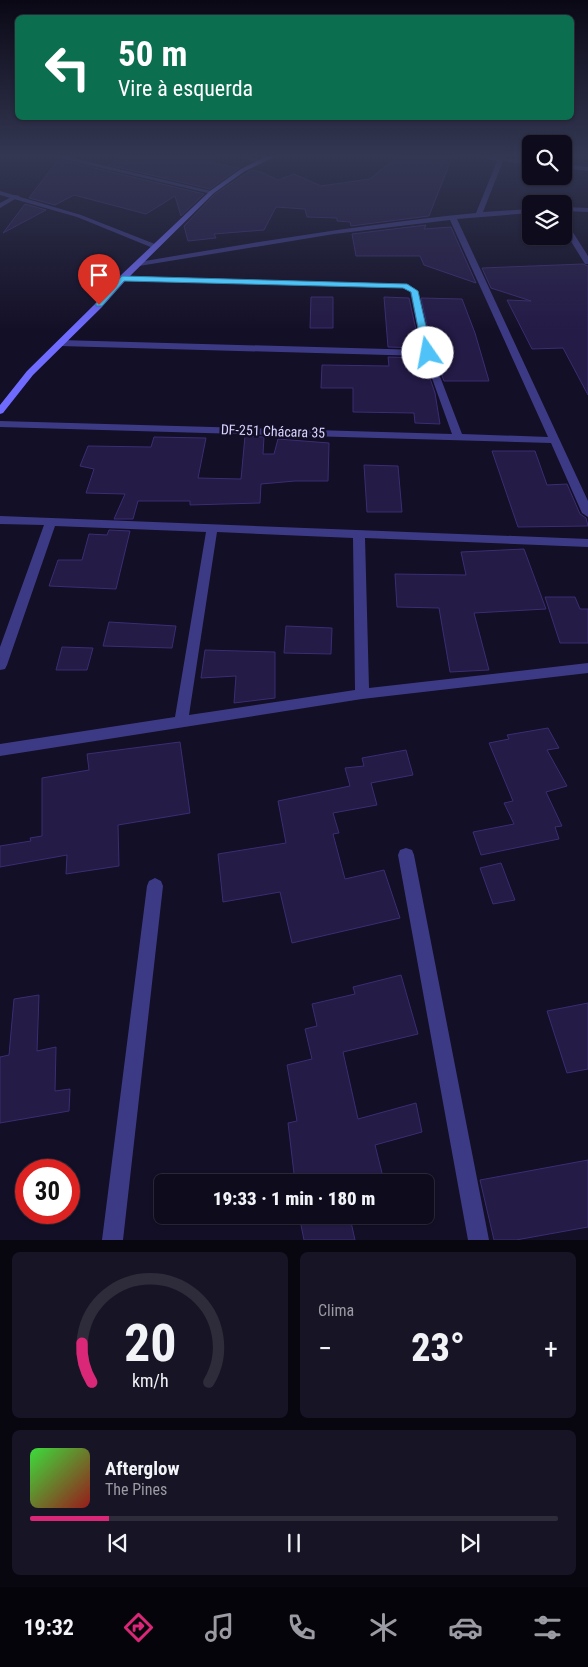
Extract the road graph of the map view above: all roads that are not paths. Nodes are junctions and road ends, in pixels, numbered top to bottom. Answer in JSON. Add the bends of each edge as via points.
{"nodes":[{"id":1,"x":75,"y":215,"type":"edge"},
{"id":2,"x":188,"y":215,"type":"edge"},
{"id":3,"x":467,"y":215,"type":"edge"},
{"id":4,"x":452,"y":216,"type":"junction"},
{"id":5,"x":572,"y":237,"type":"edge"},
{"id":6,"x":156,"y":246,"type":"junction"},
{"id":7,"x":588,"y":262,"type":"edge"},
{"id":8,"x":139,"y":264,"type":"junction"},
{"id":9,"x":122,"y":278,"type":"junction"},
{"id":10,"x":60,"y":344,"type":"junction"},
{"id":11,"x":428,"y":353,"type":"junction"},
{"id":12,"x":0,"y":411,"type":"edge"},
{"id":13,"x":0,"y":424,"type":"edge"},
{"id":14,"x":458,"y":436,"type":"junction"},
{"id":15,"x":555,"y":440,"type":"junction"},
{"id":16,"x":588,"y":513,"type":"edge"},
{"id":17,"x":0,"y":520,"type":"edge"},
{"id":18,"x":50,"y":521,"type":"junction"},
{"id":19,"x":212,"y":527,"type":"junction"},
{"id":20,"x":359,"y":533,"type":"junction"},
{"id":21,"x":588,"y":543,"type":"edge"},
{"id":22,"x":0,"y":665,"type":"edge"},
{"id":23,"x":588,"y":668,"type":"edge"},
{"id":24,"x":362,"y":694,"type":"junction"},
{"id":25,"x":181,"y":722,"type":"junction"},
{"id":26,"x":0,"y":750,"type":"edge"},
{"id":27,"x":406,"y":855,"type":"dead end"},
{"id":28,"x":155,"y":886,"type":"dead end"},
{"id":29,"x":112,"y":1240,"type":"edge"},
{"id":30,"x":479,"y":1240,"type":"edge"}],
"edges":[{"from":1,"to":6,"type":"street"},
{"from":2,"to":6,"type":"street"},
{"from":3,"to":4,"type":"street"},
{"from":4,"to":8,"type":"street","via":[[321,233]]},
{"from":4,"to":15,"type":"street"},
{"from":5,"to":7,"type":"street"},
{"from":6,"to":8,"type":"street"},
{"from":8,"to":9,"type":"street"},
{"from":9,"to":10,"type":"street"},
{"from":9,"to":11,"type":"street","via":[[405,286],[414,291]]},
{"from":10,"to":11,"type":"street"},
{"from":10,"to":12,"type":"street","via":[[30,373]]},
{"from":11,"to":14,"type":"street"},
{"from":13,"to":14,"type":"street","name":"DF-251 Chácara 35"},
{"from":14,"to":15,"type":"street","name":"DF-251 Chácara 35"},
{"from":15,"to":16,"type":"street"},
{"from":17,"to":18,"type":"street"},
{"from":18,"to":19,"type":"street"},
{"from":18,"to":22,"type":"street"},
{"from":19,"to":20,"type":"street"},
{"from":19,"to":25,"type":"street"},
{"from":20,"to":21,"type":"street"},
{"from":20,"to":24,"type":"street"},
{"from":23,"to":24,"type":"street"},
{"from":24,"to":25,"type":"street"},
{"from":25,"to":26,"type":"street"},
{"from":27,"to":30,"type":"street"},
{"from":28,"to":29,"type":"street"}]}
